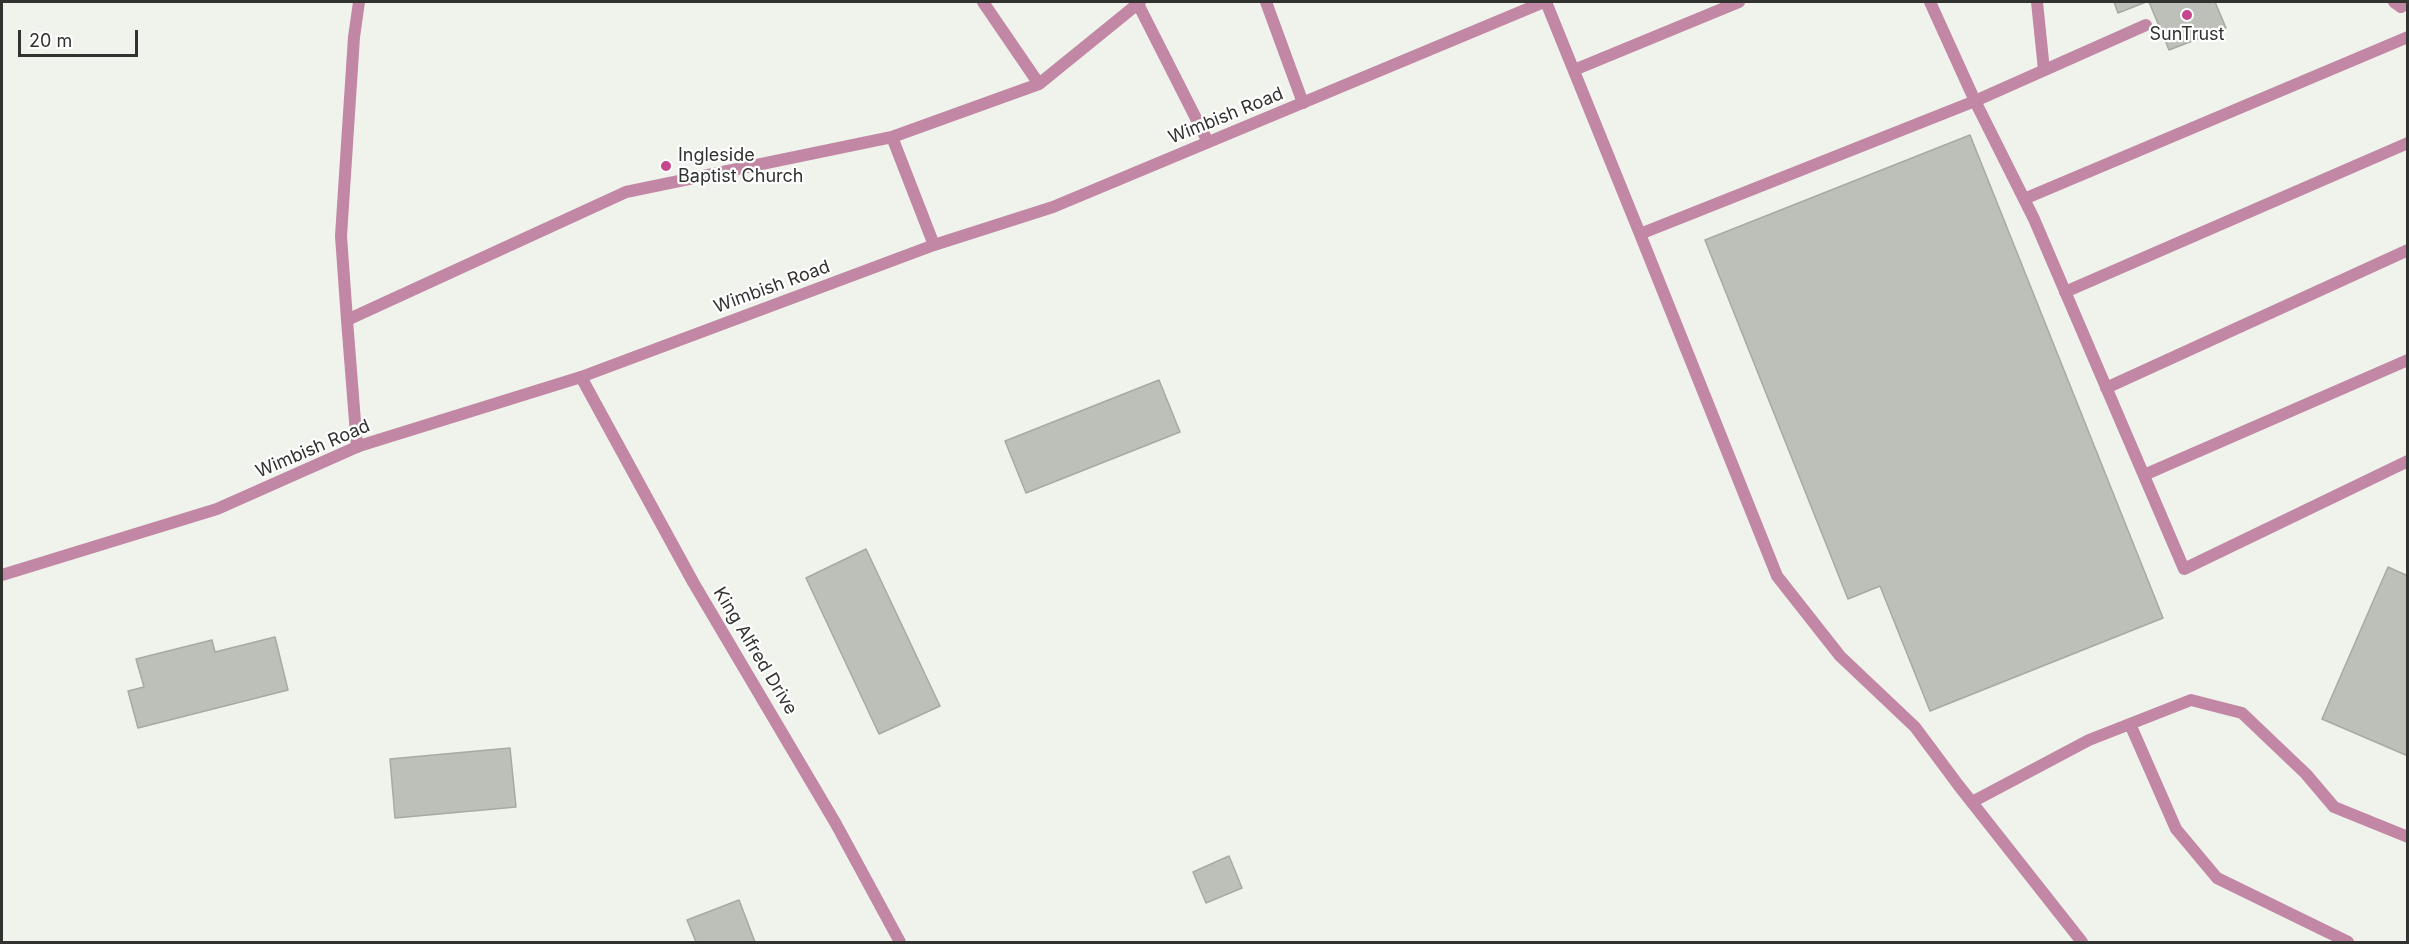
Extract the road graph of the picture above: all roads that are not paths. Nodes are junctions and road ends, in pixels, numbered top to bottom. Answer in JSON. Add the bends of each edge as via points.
{"nodes":[{"id":1,"x":359,"y":2,"type":"edge"},
{"id":2,"x":983,"y":2,"type":"edge"},
{"id":3,"x":1138,"y":2,"type":"edge"},
{"id":4,"x":1266,"y":2,"type":"edge"},
{"id":5,"x":1545,"y":2,"type":"edge"},
{"id":6,"x":1740,"y":2,"type":"edge"},
{"id":7,"x":1930,"y":2,"type":"edge"},
{"id":8,"x":2037,"y":2,"type":"edge"},
{"id":9,"x":2145,"y":25,"type":"dead end"},
{"id":10,"x":2408,"y":37,"type":"edge"},
{"id":11,"x":1574,"y":69,"type":"junction"},
{"id":12,"x":2044,"y":70,"type":"junction"},
{"id":13,"x":1039,"y":84,"type":"junction"},
{"id":14,"x":1976,"y":101,"type":"junction"},
{"id":15,"x":1303,"y":103,"type":"junction"},
{"id":16,"x":892,"y":137,"type":"junction"},
{"id":17,"x":1208,"y":142,"type":"junction"},
{"id":18,"x":2408,"y":143,"type":"edge"},
{"id":19,"x":2024,"y":200,"type":"junction"},
{"id":20,"x":1640,"y":234,"type":"junction"},
{"id":21,"x":934,"y":245,"type":"junction"},
{"id":22,"x":2408,"y":250,"type":"edge"},
{"id":23,"x":2065,"y":292,"type":"junction"},
{"id":24,"x":347,"y":320,"type":"junction"},
{"id":25,"x":2408,"y":360,"type":"edge"},
{"id":26,"x":581,"y":377,"type":"junction"},
{"id":27,"x":2106,"y":388,"type":"junction"},
{"id":28,"x":357,"y":447,"type":"junction"},
{"id":29,"x":2408,"y":461,"type":"edge"},
{"id":30,"x":2144,"y":475,"type":"junction"},
{"id":31,"x":2,"y":575,"type":"edge"},
{"id":32,"x":2130,"y":724,"type":"junction"},
{"id":33,"x":1972,"y":802,"type":"junction"},
{"id":34,"x":2408,"y":837,"type":"edge"},
{"id":35,"x":900,"y":942,"type":"edge"},
{"id":36,"x":2082,"y":942,"type":"edge"},
{"id":37,"x":2348,"y":942,"type":"edge"}],
"edges":[{"from":1,"to":24,"type":"street","via":[[341,236]]},
{"from":2,"to":13,"type":"street"},
{"from":3,"to":13,"type":"street"},
{"from":3,"to":17,"type":"street"},
{"from":4,"to":15,"type":"street"},
{"from":5,"to":11,"type":"street"},
{"from":5,"to":15,"type":"street","name":"Wimbish Road"},
{"from":6,"to":11,"type":"street"},
{"from":7,"to":14,"type":"street"},
{"from":8,"to":12,"type":"street"},
{"from":9,"to":12,"type":"street"},
{"from":10,"to":19,"type":"street"},
{"from":11,"to":20,"type":"street"},
{"from":12,"to":14,"type":"street"},
{"from":13,"to":16,"type":"street"},
{"from":14,"to":19,"type":"street"},
{"from":14,"to":20,"type":"street"},
{"from":15,"to":17,"type":"street","name":"Wimbish Road"},
{"from":16,"to":21,"type":"street"},
{"from":16,"to":24,"type":"street","via":[[626,192]]},
{"from":17,"to":21,"type":"street","name":"Wimbish Road","via":[[1053,207]]},
{"from":18,"to":23,"type":"street"},
{"from":19,"to":23,"type":"street"},
{"from":20,"to":33,"type":"street","via":[[1778,576],[1840,656],[1915,727]]},
{"from":21,"to":26,"type":"street","name":"Wimbish Road"},
{"from":22,"to":27,"type":"street"},
{"from":23,"to":27,"type":"street"},
{"from":24,"to":28,"type":"street"},
{"from":25,"to":30,"type":"street"},
{"from":26,"to":28,"type":"street","name":"Wimbish Road"},
{"from":26,"to":35,"type":"street","name":"King Alfred Drive","via":[[693,582],[836,824]]},
{"from":27,"to":30,"type":"street"},
{"from":28,"to":31,"type":"street","name":"Wimbish Road","via":[[217,509]]},
{"from":29,"to":30,"type":"street","via":[[2184,569]]},
{"from":32,"to":33,"type":"street","via":[[2089,740]]},
{"from":32,"to":34,"type":"street","via":[[2191,700],[2242,712],[2334,807]]},
{"from":32,"to":37,"type":"street","via":[[2176,829],[2217,878]]},
{"from":33,"to":36,"type":"street"}]}
